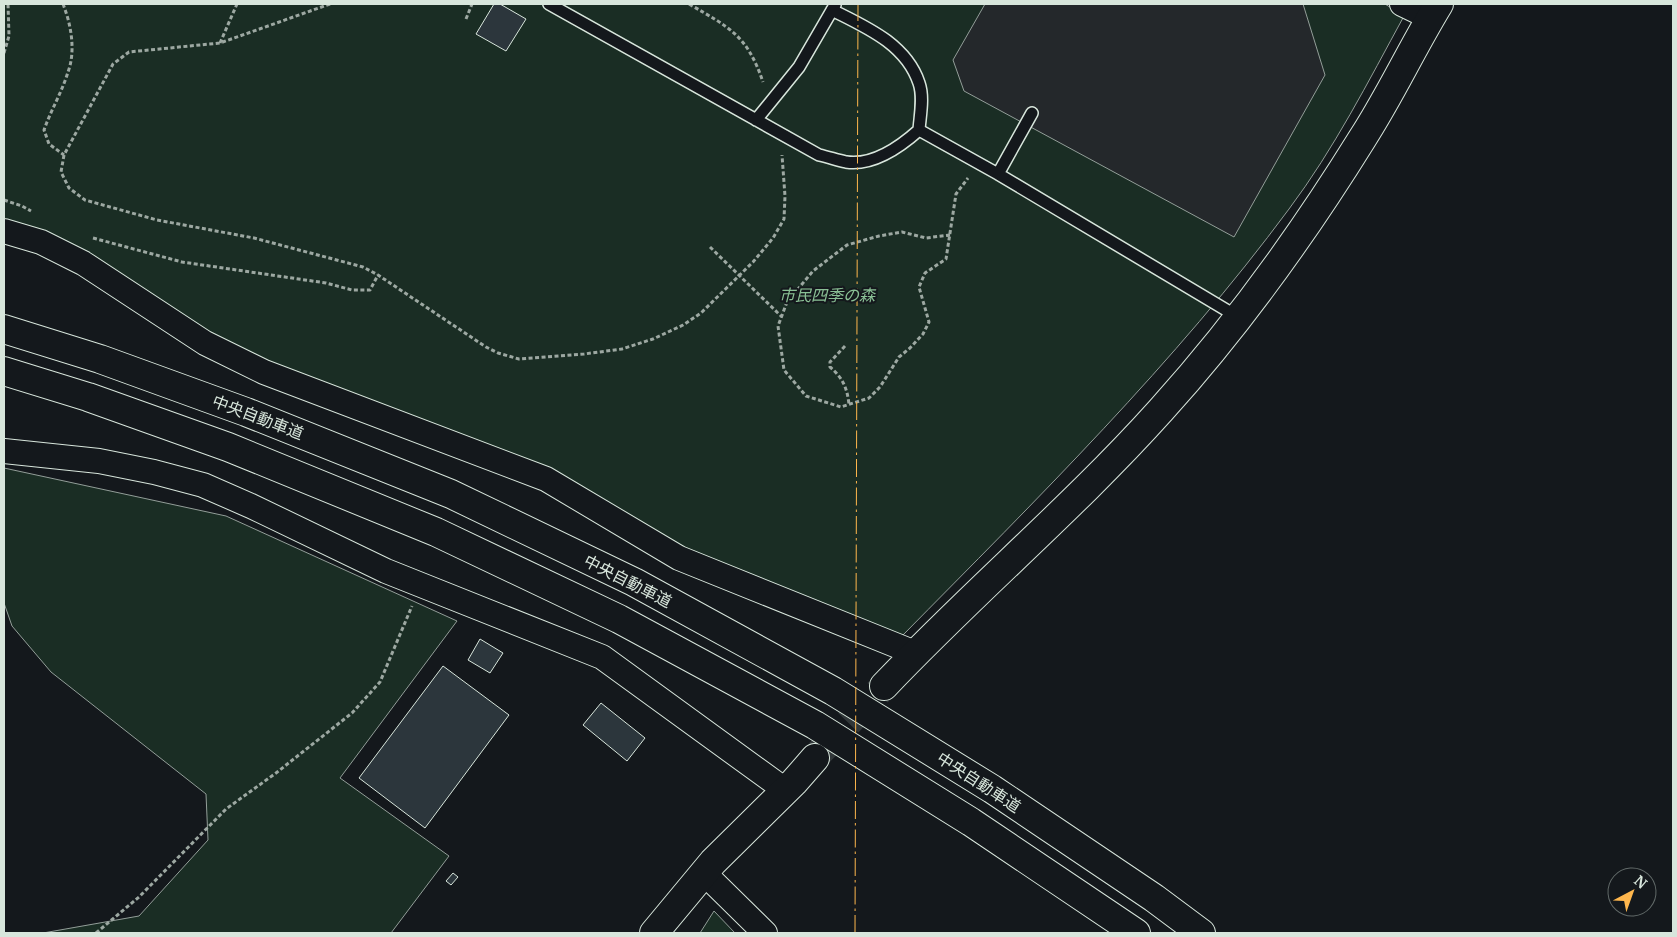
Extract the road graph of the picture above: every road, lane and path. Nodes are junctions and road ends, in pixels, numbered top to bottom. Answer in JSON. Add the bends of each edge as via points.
{"nodes":[{"id":1,"x":8,"y":4,"type":"edge"},
{"id":2,"x":63,"y":4,"type":"edge"},
{"id":3,"x":237,"y":4,"type":"edge"},
{"id":4,"x":330,"y":4,"type":"edge"},
{"id":5,"x":472,"y":4,"type":"edge"},
{"id":6,"x":549,"y":4,"type":"edge"},
{"id":7,"x":689,"y":4,"type":"edge"},
{"id":8,"x":1402,"y":4,"type":"edge"},
{"id":9,"x":834,"y":7,"type":"edge"},
{"id":10,"x":1435,"y":11,"type":"edge"},
{"id":11,"x":466,"y":19,"type":"dead end"},
{"id":12,"x":220,"y":43,"type":"junction"},
{"id":13,"x":4,"y":53,"type":"edge"},
{"id":14,"x":772,"y":100,"type":"junction"},
{"id":15,"x":1032,"y":113,"type":"dead end"},
{"id":16,"x":756,"y":120,"type":"junction"},
{"id":17,"x":919,"y":130,"type":"junction"},
{"id":18,"x":780,"y":132,"type":"junction"},
{"id":19,"x":64,"y":155,"type":"junction"},
{"id":20,"x":978,"y":163,"type":"junction"},
{"id":21,"x":998,"y":174,"type":"junction"},
{"id":22,"x":4,"y":200,"type":"edge"},
{"id":23,"x":37,"y":215,"type":"dead end"},
{"id":24,"x":4,"y":231,"type":"edge"},
{"id":25,"x":87,"y":236,"type":"dead end"},
{"id":26,"x":950,"y":236,"type":"junction"},
{"id":27,"x":710,"y":247,"type":"dead end"},
{"id":28,"x":378,"y":275,"type":"junction"},
{"id":29,"x":738,"y":276,"type":"junction"},
{"id":30,"x":782,"y":317,"type":"junction"},
{"id":31,"x":1238,"y":317,"type":"junction"},
{"id":32,"x":4,"y":329,"type":"edge"},
{"id":33,"x":845,"y":346,"type":"dead end"},
{"id":34,"x":4,"y":371,"type":"edge"},
{"id":35,"x":849,"y":404,"type":"junction"},
{"id":36,"x":4,"y":451,"type":"edge"},
{"id":37,"x":421,"y":585,"type":"junction"},
{"id":38,"x":915,"y":653,"type":"junction"},
{"id":39,"x":884,"y":686,"type":"tunnel mouth"},
{"id":40,"x":816,"y":758,"type":"tunnel mouth"},
{"id":41,"x":785,"y":790,"type":"junction"},
{"id":42,"x":704,"y":873,"type":"junction"},
{"id":43,"x":96,"y":933,"type":"edge"},
{"id":44,"x":654,"y":933,"type":"edge"},
{"id":45,"x":765,"y":933,"type":"edge"},
{"id":46,"x":1136,"y":933,"type":"edge"},
{"id":47,"x":1202,"y":933,"type":"edge"}],
"edges":[{"from":1,"to":13,"type":"path","via":[[8,36]]},
{"from":2,"to":19,"type":"path","via":[[69,18],[72,49],[69,71],[44,130],[49,144]]},
{"from":3,"to":12,"type":"path"},
{"from":4,"to":12,"type":"path"},
{"from":5,"to":11,"type":"path"},
{"from":6,"to":16,"type":"lane"},
{"from":7,"to":14,"type":"path","via":[[728,26],[741,39],[753,57]]},
{"from":8,"to":10,"type":"street"},
{"from":9,"to":14,"type":"lane","via":[[799,67]]},
{"from":9,"to":17,"type":"lane","via":[[877,32],[907,60],[920,85]]},
{"from":10,"to":31,"type":"main road","via":[[1359,145],[1312,217]]},
{"from":12,"to":19,"type":"path","via":[[129,52],[113,64]]},
{"from":14,"to":16,"type":"lane"},
{"from":15,"to":21,"type":"lane"},
{"from":16,"to":18,"type":"lane"},
{"from":17,"to":18,"type":"lane","via":[[903,144],[870,160],[847,162],[819,155]]},
{"from":17,"to":20,"type":"lane"},
{"from":18,"to":29,"type":"path","via":[[784,219],[773,238]]},
{"from":19,"to":28,"type":"path","via":[[61,172],[70,188],[85,200],[157,220],[254,238],[363,267]]},
{"from":20,"to":21,"type":"lane"},
{"from":20,"to":26,"type":"path","via":[[956,194]]},
{"from":21,"to":31,"type":"lane"},
{"from":22,"to":23,"type":"path"},
{"from":24,"to":38,"type":"street","via":[[41,242],[83,263],[205,343],[264,372],[546,479],[679,558]]},
{"from":25,"to":28,"type":"path","via":[[182,262],[326,283],[352,290],[370,290]]},
{"from":26,"to":30,"type":"path","via":[[926,238],[902,232],[846,245],[813,270],[787,302]]},
{"from":26,"to":35,"type":"path","via":[[946,259],[926,273],[919,287],[929,322],[923,334],[899,357],[870,398]]},
{"from":27,"to":29,"type":"path"},
{"from":28,"to":29,"type":"path","via":[[486,347],[519,359],[622,349],[653,339],[701,313]]},
{"from":29,"to":30,"type":"path"},
{"from":30,"to":35,"type":"path","via":[[778,326],[784,370],[806,396],[841,407]]},
{"from":31,"to":38,"type":"main road","via":[[1162,410]]},
{"from":32,"to":47,"type":"main road","name":"中央自動車道","via":[[100,359],[246,412],[442,490],[634,582],[833,691],[967,773]]},
{"from":33,"to":35,"type":"path","via":[[830,362],[830,367],[848,390]]},
{"from":34,"to":46,"type":"main road","via":[[237,450],[436,532],[620,619],[815,725],[971,822]]},
{"from":36,"to":37,"type":"street","via":[[99,461],[203,485]]},
{"from":37,"to":41,"type":"street","via":[[602,657]]},
{"from":37,"to":43,"type":"path","via":[[380,682],[352,713],[226,809],[140,897]]},
{"from":38,"to":39,"type":"main road"},
{"from":40,"to":41,"type":"main road"},
{"from":41,"to":42,"type":"main road"},
{"from":42,"to":44,"type":"main road"},
{"from":42,"to":45,"type":"street"}]}
